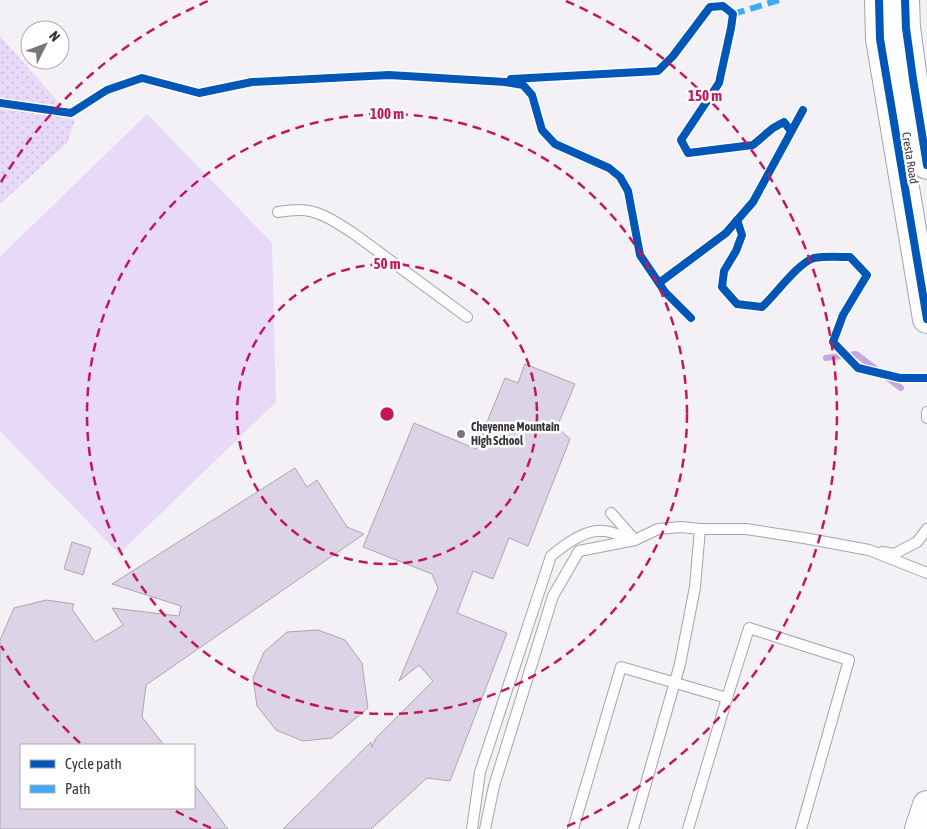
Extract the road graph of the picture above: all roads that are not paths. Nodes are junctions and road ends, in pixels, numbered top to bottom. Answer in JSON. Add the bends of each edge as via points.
{"nodes":[{"id":1,"x":879,"y":0,"type":"edge"},
{"id":2,"x":905,"y":0,"type":"edge"},
{"id":3,"x":927,"y":165,"type":"edge"},
{"id":4,"x":278,"y":212,"type":"dead end"},
{"id":5,"x":467,"y":317,"type":"dead end"},
{"id":6,"x":927,"y":318,"type":"edge"},
{"id":7,"x":927,"y":412,"type":"edge"},
{"id":8,"x":927,"y":418,"type":"edge"},
{"id":9,"x":612,"y":513,"type":"dead end"},
{"id":10,"x":700,"y":529,"type":"junction"},
{"id":11,"x":927,"y":529,"type":"edge"},
{"id":12,"x":635,"y":540,"type":"junction"},
{"id":13,"x":869,"y":550,"type":"junction"},
{"id":14,"x":927,"y":573,"type":"edge"},
{"id":15,"x":674,"y":682,"type":"junction"},
{"id":16,"x":727,"y":698,"type":"junction"},
{"id":17,"x":927,"y":805,"type":"edge"},
{"id":18,"x":472,"y":829,"type":"edge"},
{"id":19,"x":486,"y":829,"type":"edge"},
{"id":20,"x":573,"y":829,"type":"edge"},
{"id":21,"x":633,"y":829,"type":"edge"},
{"id":22,"x":688,"y":829,"type":"edge"},
{"id":23,"x":801,"y":829,"type":"edge"},
{"id":24,"x":919,"y":829,"type":"edge"}],
"edges":[{"from":1,"to":6,"type":"main road","name":"Cresta Road","via":[[880,39]]},
{"from":2,"to":3,"type":"main road","name":"Cresta Road","via":[[912,79]]},
{"from":4,"to":5,"type":"lane","via":[[300,210],[334,221]]},
{"from":7,"to":8,"type":"lane"},
{"from":9,"to":12,"type":"lane"},
{"from":10,"to":12,"type":"lane","via":[[658,529]]},
{"from":10,"to":13,"type":"lane","via":[[746,529]]},
{"from":10,"to":15,"type":"lane","via":[[695,588]]},
{"from":11,"to":13,"type":"lane","via":[[917,542],[894,554]]},
{"from":12,"to":18,"type":"lane","via":[[602,530],[566,543],[551,556],[480,772]]},
{"from":12,"to":19,"type":"lane","via":[[579,551],[553,596],[494,786]]},
{"from":13,"to":14,"type":"lane"},
{"from":15,"to":16,"type":"lane"},
{"from":15,"to":20,"type":"lane","via":[[621,668]]},
{"from":15,"to":21,"type":"lane"},
{"from":16,"to":22,"type":"lane"},
{"from":16,"to":23,"type":"lane","via":[[750,628],[850,660]]},
{"from":17,"to":24,"type":"main road"}]}
